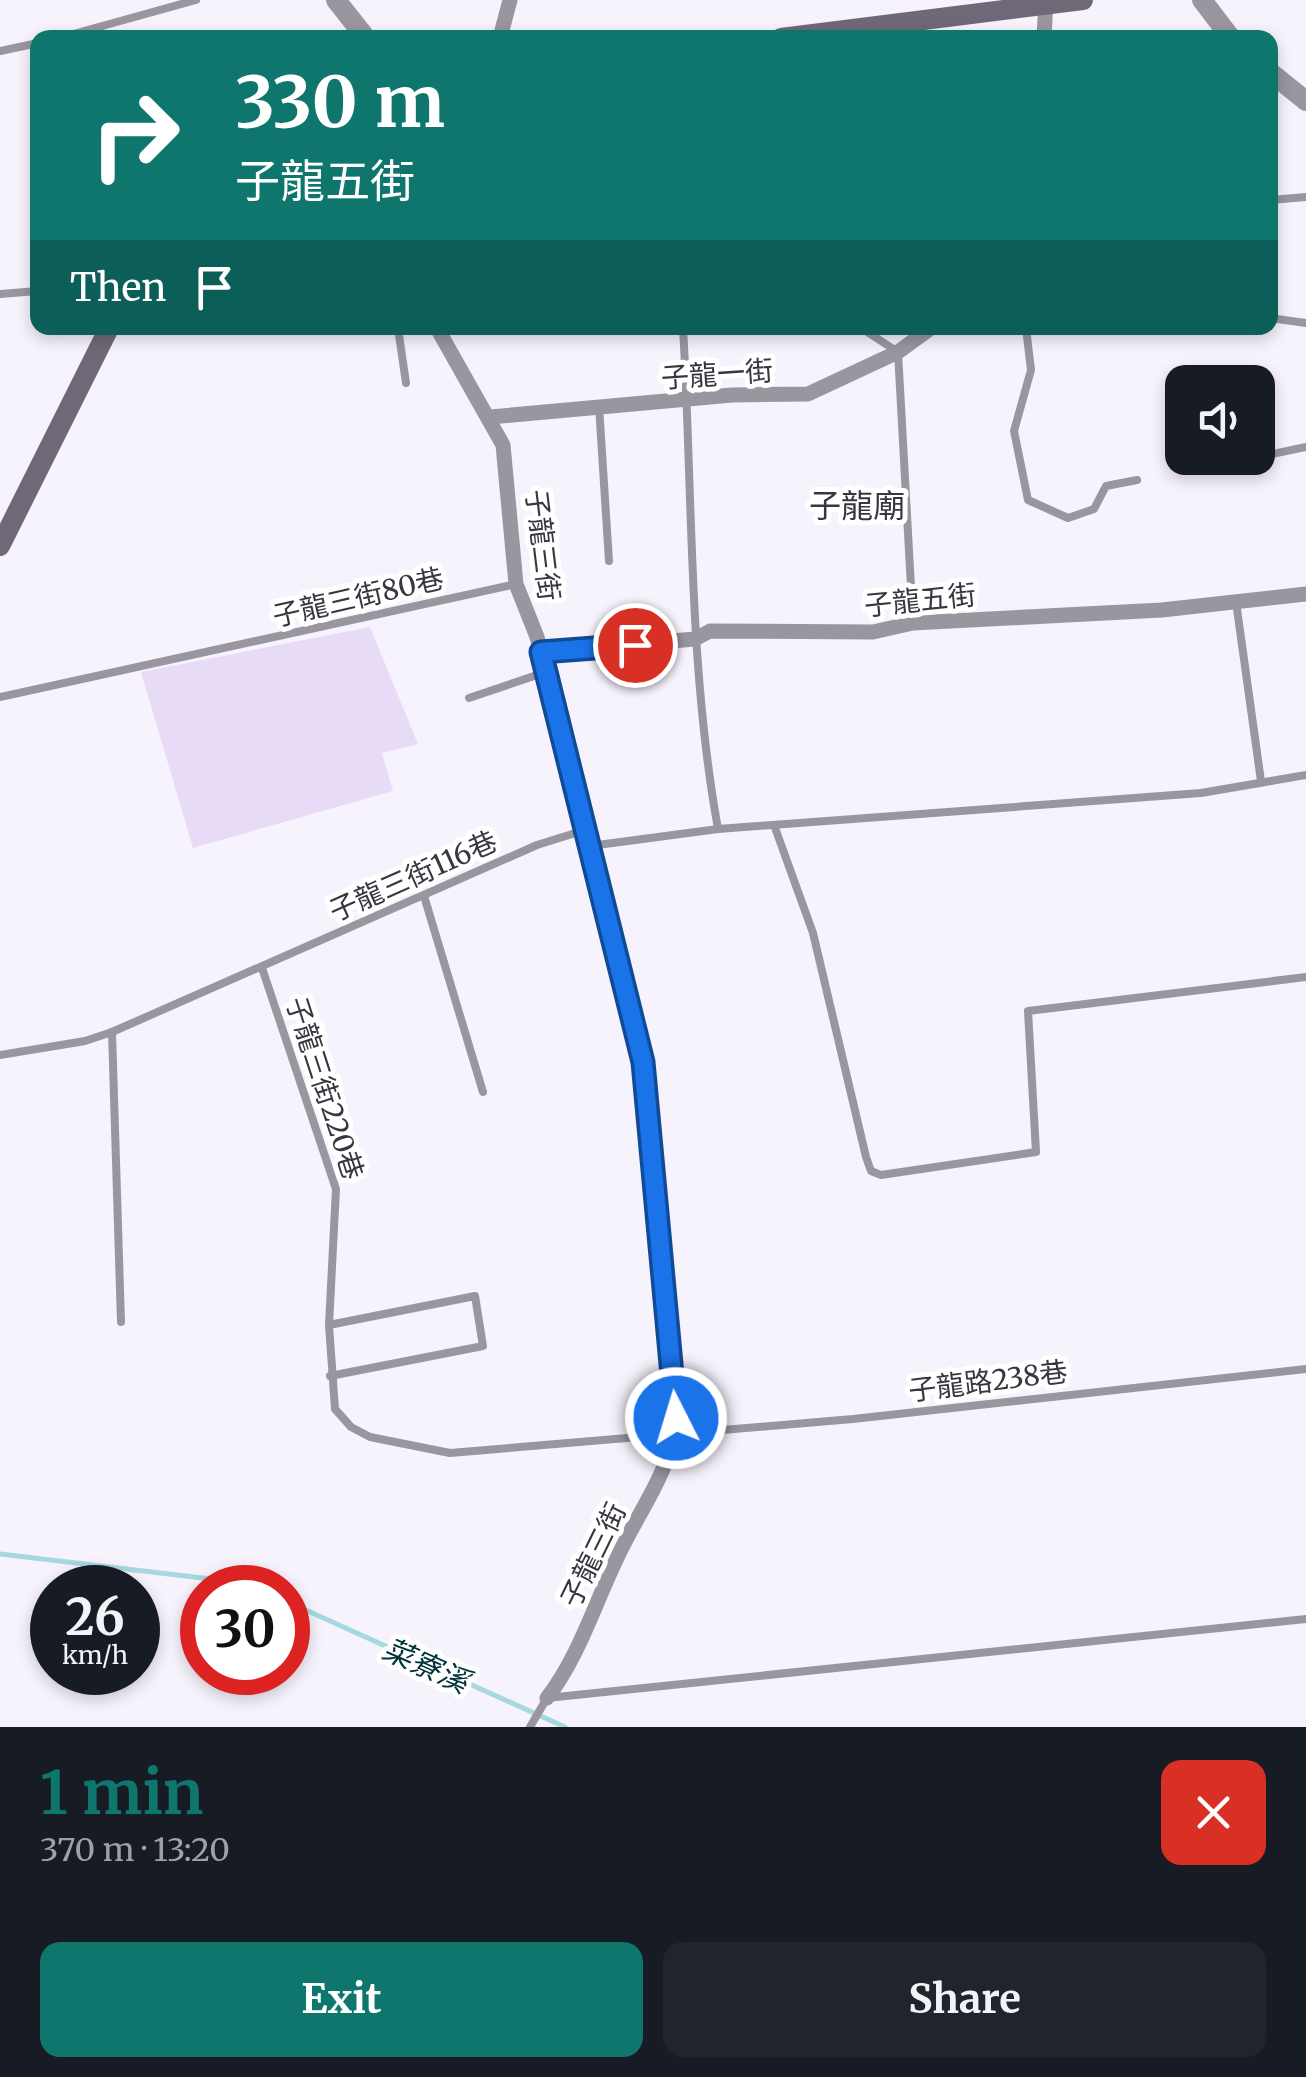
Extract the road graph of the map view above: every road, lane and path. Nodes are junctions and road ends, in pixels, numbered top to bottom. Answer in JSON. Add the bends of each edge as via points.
{"nodes":[{"id":1,"x":196,"y":0,"type":"edge"},
{"id":2,"x":336,"y":0,"type":"edge"},
{"id":3,"x":510,"y":0,"type":"edge"},
{"id":4,"x":1083,"y":0,"type":"edge"},
{"id":5,"x":1202,"y":0,"type":"edge"},
{"id":6,"x":1046,"y":2,"type":"edge"},
{"id":7,"x":89,"y":30,"type":"edge"},
{"id":8,"x":360,"y":30,"type":"edge"},
{"id":9,"x":502,"y":30,"type":"edge"},
{"id":10,"x":885,"y":30,"type":"edge"},
{"id":11,"x":1044,"y":30,"type":"edge"},
{"id":12,"x":1225,"y":30,"type":"edge"},
{"id":13,"x":30,"y":44,"type":"edge"},
{"id":14,"x":0,"y":51,"type":"edge"},
{"id":15,"x":1278,"y":78,"type":"edge"},
{"id":16,"x":1306,"y":101,"type":"edge"},
{"id":17,"x":1306,"y":196,"type":"edge"},
{"id":18,"x":1278,"y":199,"type":"edge"},
{"id":19,"x":30,"y":292,"type":"edge"},
{"id":20,"x":0,"y":294,"type":"edge"},
{"id":21,"x":1278,"y":319,"type":"edge"},
{"id":22,"x":1306,"y":323,"type":"edge"},
{"id":23,"x":105,"y":335,"type":"edge"},
{"id":24,"x":399,"y":335,"type":"edge"},
{"id":25,"x":441,"y":335,"type":"edge"},
{"id":26,"x":684,"y":335,"type":"edge"},
{"id":27,"x":872,"y":335,"type":"edge"},
{"id":28,"x":921,"y":335,"type":"edge"},
{"id":29,"x":1027,"y":335,"type":"edge"},
{"id":30,"x":898,"y":352,"type":"junction"},
{"id":31,"x":406,"y":382,"type":"dead end"},
{"id":32,"x":688,"y":400,"type":"junction"},
{"id":33,"x":599,"y":406,"type":"junction"},
{"id":34,"x":490,"y":416,"type":"junction"},
{"id":35,"x":1306,"y":447,"type":"edge"},
{"id":36,"x":1275,"y":453,"type":"edge"},
{"id":37,"x":1137,"y":480,"type":"dead end"},
{"id":38,"x":0,"y":546,"type":"edge"},
{"id":39,"x":608,"y":561,"type":"dead end"},
{"id":40,"x":516,"y":584,"type":"junction"},
{"id":41,"x":1306,"y":594,"type":"edge"},
{"id":42,"x":1236,"y":602,"type":"junction"},
{"id":43,"x":913,"y":623,"type":"junction"},
{"id":44,"x":695,"y":639,"type":"junction"},
{"id":45,"x":541,"y":652,"type":"junction"},
{"id":46,"x":546,"y":672,"type":"junction"},
{"id":47,"x":0,"y":697,"type":"edge"},
{"id":48,"x":469,"y":698,"type":"dead end"},
{"id":49,"x":1306,"y":776,"type":"edge"},
{"id":50,"x":1260,"y":781,"type":"junction"},
{"id":51,"x":774,"y":825,"type":"junction"},
{"id":52,"x":718,"y":828,"type":"junction"},
{"id":53,"x":587,"y":838,"type":"junction"},
{"id":54,"x":424,"y":896,"type":"junction"},
{"id":55,"x":262,"y":968,"type":"junction"},
{"id":56,"x":1306,"y":977,"type":"edge"},
{"id":57,"x":112,"y":1032,"type":"junction"},
{"id":58,"x":0,"y":1056,"type":"edge"},
{"id":59,"x":483,"y":1092,"type":"dead end"},
{"id":60,"x":121,"y":1322,"type":"dead end"},
{"id":61,"x":328,"y":1325,"type":"junction"},
{"id":62,"x":1306,"y":1368,"type":"edge"},
{"id":63,"x":330,"y":1376,"type":"junction"},
{"id":64,"x":675,"y":1436,"type":"junction"},
{"id":65,"x":1306,"y":1619,"type":"edge"},
{"id":66,"x":547,"y":1698,"type":"junction"},
{"id":67,"x":530,"y":1727,"type":"edge"}],
"edges":[{"from":1,"to":7,"type":"lane"},
{"from":2,"to":8,"type":"street"},
{"from":3,"to":9,"type":"street"},
{"from":4,"to":6,"type":"main road"},
{"from":5,"to":12,"type":"street"},
{"from":6,"to":10,"type":"main road"},
{"from":6,"to":11,"type":"street"},
{"from":13,"to":14,"type":"lane"},
{"from":15,"to":16,"type":"street"},
{"from":17,"to":18,"type":"lane"},
{"from":19,"to":20,"type":"lane"},
{"from":21,"to":22,"type":"lane"},
{"from":23,"to":38,"type":"main road"},
{"from":24,"to":31,"type":"lane"},
{"from":25,"to":34,"type":"street","name":"子龍三街"},
{"from":26,"to":32,"type":"lane"},
{"from":27,"to":30,"type":"lane"},
{"from":28,"to":30,"type":"street","name":"子龍一街"},
{"from":29,"to":37,"type":"lane","via":[[1030,370],[1014,431],[1028,500],[1068,518],[1094,509],[1106,486]]},
{"from":30,"to":32,"type":"street","name":"子龍一街","via":[[808,394]]},
{"from":30,"to":43,"type":"lane"},
{"from":32,"to":33,"type":"street","name":"子龍一街"},
{"from":32,"to":44,"type":"lane"},
{"from":33,"to":34,"type":"street","name":"子龍一街"},
{"from":33,"to":39,"type":"lane"},
{"from":34,"to":40,"type":"street","name":"子龍三街","via":[[508,466]]},
{"from":35,"to":36,"type":"lane"},
{"from":40,"to":45,"type":"street","name":"子龍三街"},
{"from":40,"to":47,"type":"lane","name":"子龍三街80巷"},
{"from":41,"to":42,"type":"street","name":"子龍五街"},
{"from":42,"to":43,"type":"street","name":"子龍五街"},
{"from":42,"to":50,"type":"lane"},
{"from":43,"to":44,"type":"street","name":"子龍五街","via":[[873,632],[710,631]]},
{"from":44,"to":45,"type":"street","name":"子龍五街"},
{"from":44,"to":52,"type":"lane"},
{"from":45,"to":46,"type":"street","name":"子龍三街"},
{"from":46,"to":48,"type":"lane"},
{"from":46,"to":53,"type":"street","name":"子龍三街"},
{"from":49,"to":50,"type":"lane","name":"子龍三街116巷"},
{"from":50,"to":51,"type":"lane","name":"子龍三街116巷","via":[[1201,793]]},
{"from":51,"to":52,"type":"lane","name":"子龍三街116巷"},
{"from":51,"to":56,"type":"lane","via":[[813,933],[866,1157],[871,1171],[882,1175],[1036,1152],[1028,1011]]},
{"from":52,"to":53,"type":"lane","name":"子龍三街116巷"},
{"from":53,"to":54,"type":"lane","name":"子龍三街116巷"},
{"from":53,"to":64,"type":"street","name":"子龍三街","via":[[643,1062]]},
{"from":54,"to":55,"type":"lane","name":"子龍三街116巷"},
{"from":54,"to":59,"type":"lane"},
{"from":55,"to":57,"type":"lane","name":"子龍三街116巷"},
{"from":55,"to":61,"type":"lane","name":"子龍三街220巷","via":[[334,1176]]},
{"from":57,"to":58,"type":"lane","name":"子龍三街116巷"},
{"from":57,"to":60,"type":"lane"},
{"from":61,"to":63,"type":"lane","name":"子龍三街220巷"},
{"from":61,"to":63,"type":"lane","via":[[475,1296],[483,1346]]},
{"from":62,"to":64,"type":"lane","name":"子龍路238巷"},
{"from":63,"to":64,"type":"lane","name":"子龍三街220巷","via":[[335,1409],[351,1427],[422,1450]]},
{"from":64,"to":66,"type":"street","name":"子龍三街","via":[[562,1679]]},
{"from":65,"to":66,"type":"lane"},
{"from":66,"to":67,"type":"lane"}]}
